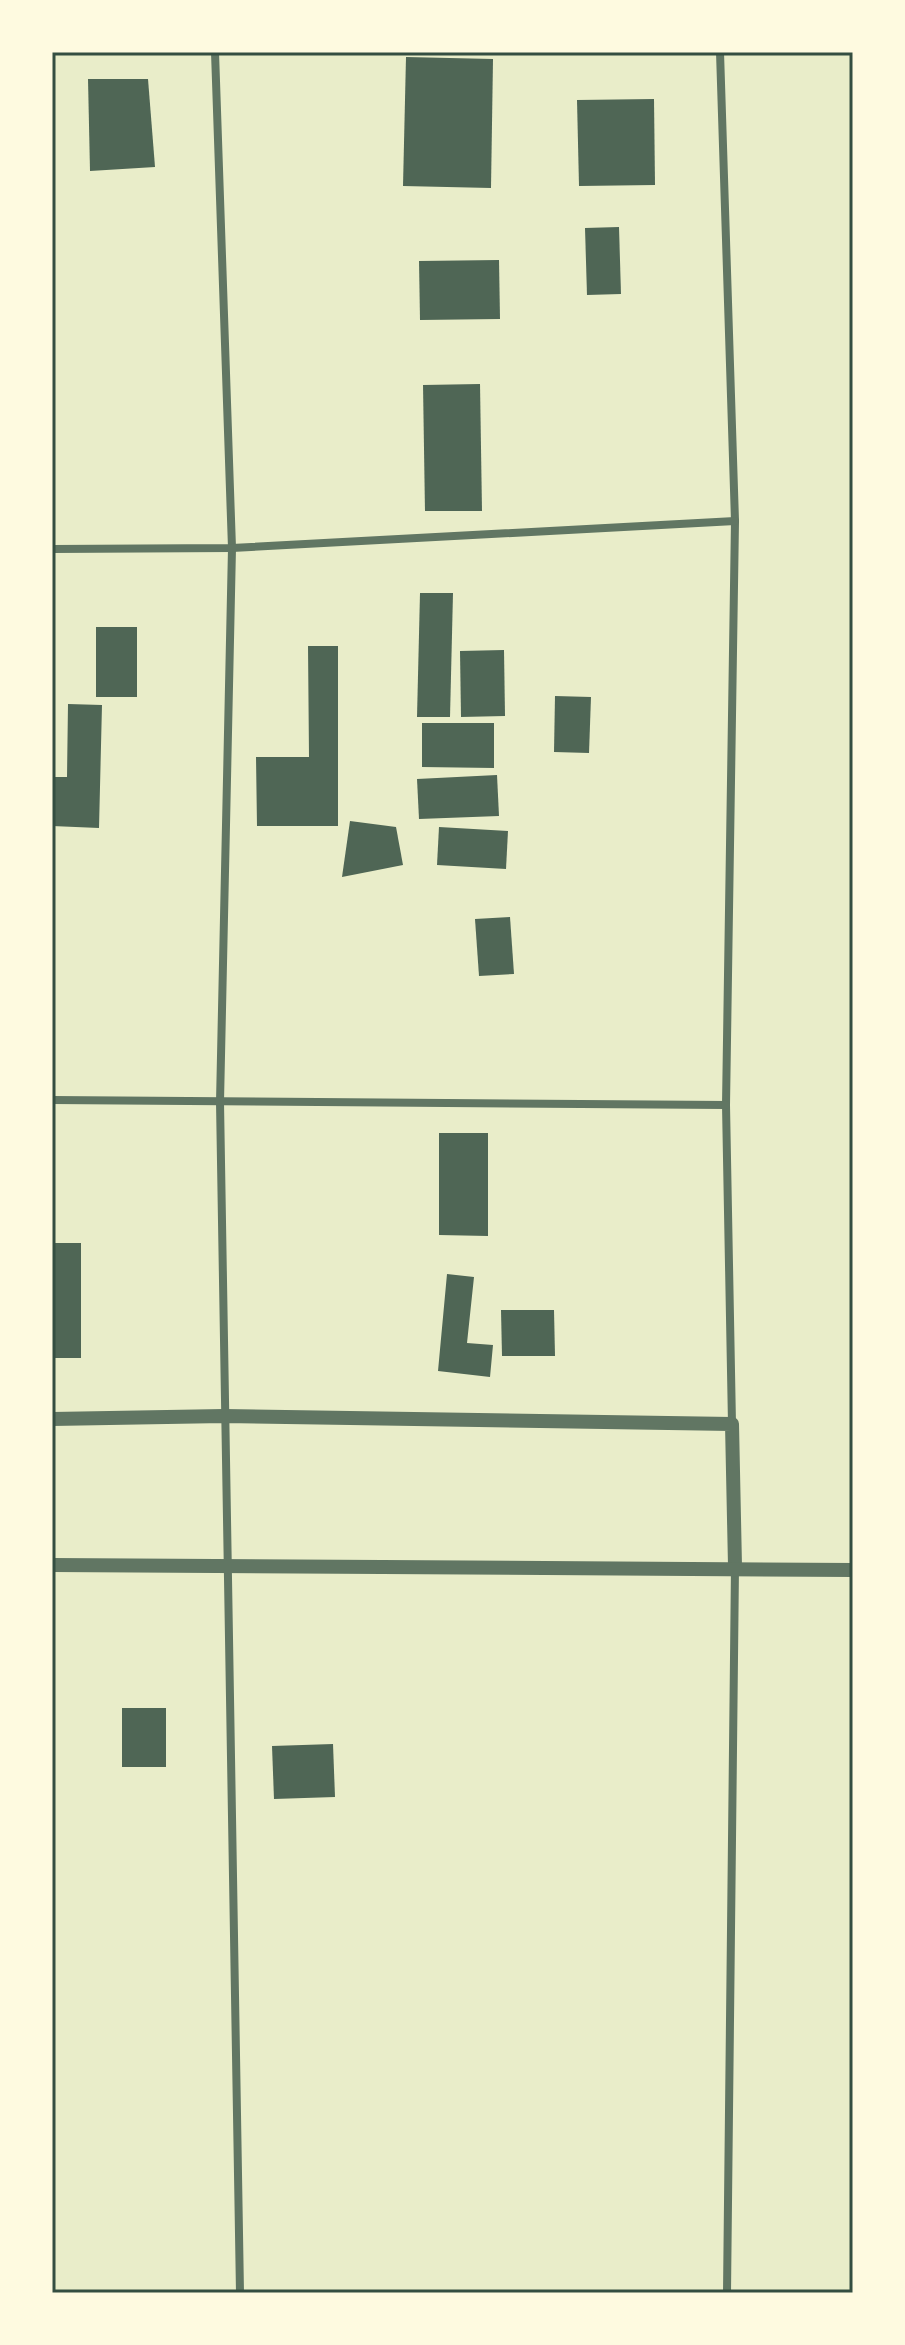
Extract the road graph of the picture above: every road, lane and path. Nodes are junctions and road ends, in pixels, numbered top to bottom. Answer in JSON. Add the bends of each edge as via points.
{"nodes":[{"id":1,"x":215,"y":52,"type":"edge"},
{"id":2,"x":720,"y":52,"type":"edge"},
{"id":3,"x":735,"y":521,"type":"junction"},
{"id":4,"x":232,"y":548,"type":"junction"},
{"id":5,"x":52,"y":549,"type":"edge"},
{"id":6,"x":52,"y":1100,"type":"edge"},
{"id":7,"x":220,"y":1102,"type":"junction"},
{"id":8,"x":726,"y":1105,"type":"junction"},
{"id":9,"x":224,"y":1416,"type":"junction"},
{"id":10,"x":52,"y":1419,"type":"edge"},
{"id":11,"x":732,"y":1424,"type":"junction"},
{"id":12,"x":227,"y":1564,"type":"junction"},
{"id":13,"x":52,"y":1565,"type":"edge"},
{"id":14,"x":735,"y":1566,"type":"junction"},
{"id":15,"x":853,"y":1570,"type":"edge"},
{"id":16,"x":240,"y":2293,"type":"edge"},
{"id":17,"x":727,"y":2293,"type":"edge"}],
"edges":[{"from":1,"to":4,"type":"street"},
{"from":2,"to":3,"type":"street"},
{"from":3,"to":4,"type":"street"},
{"from":3,"to":8,"type":"street"},
{"from":4,"to":5,"type":"street"},
{"from":4,"to":7,"type":"street"},
{"from":6,"to":7,"type":"street"},
{"from":7,"to":8,"type":"street"},
{"from":7,"to":9,"type":"street"},
{"from":8,"to":11,"type":"street"},
{"from":9,"to":10,"type":"street"},
{"from":9,"to":11,"type":"street"},
{"from":9,"to":12,"type":"street"},
{"from":11,"to":14,"type":"street"},
{"from":12,"to":13,"type":"street"},
{"from":12,"to":14,"type":"street"},
{"from":12,"to":16,"type":"street"},
{"from":14,"to":15,"type":"street"},
{"from":14,"to":17,"type":"street"}]}
